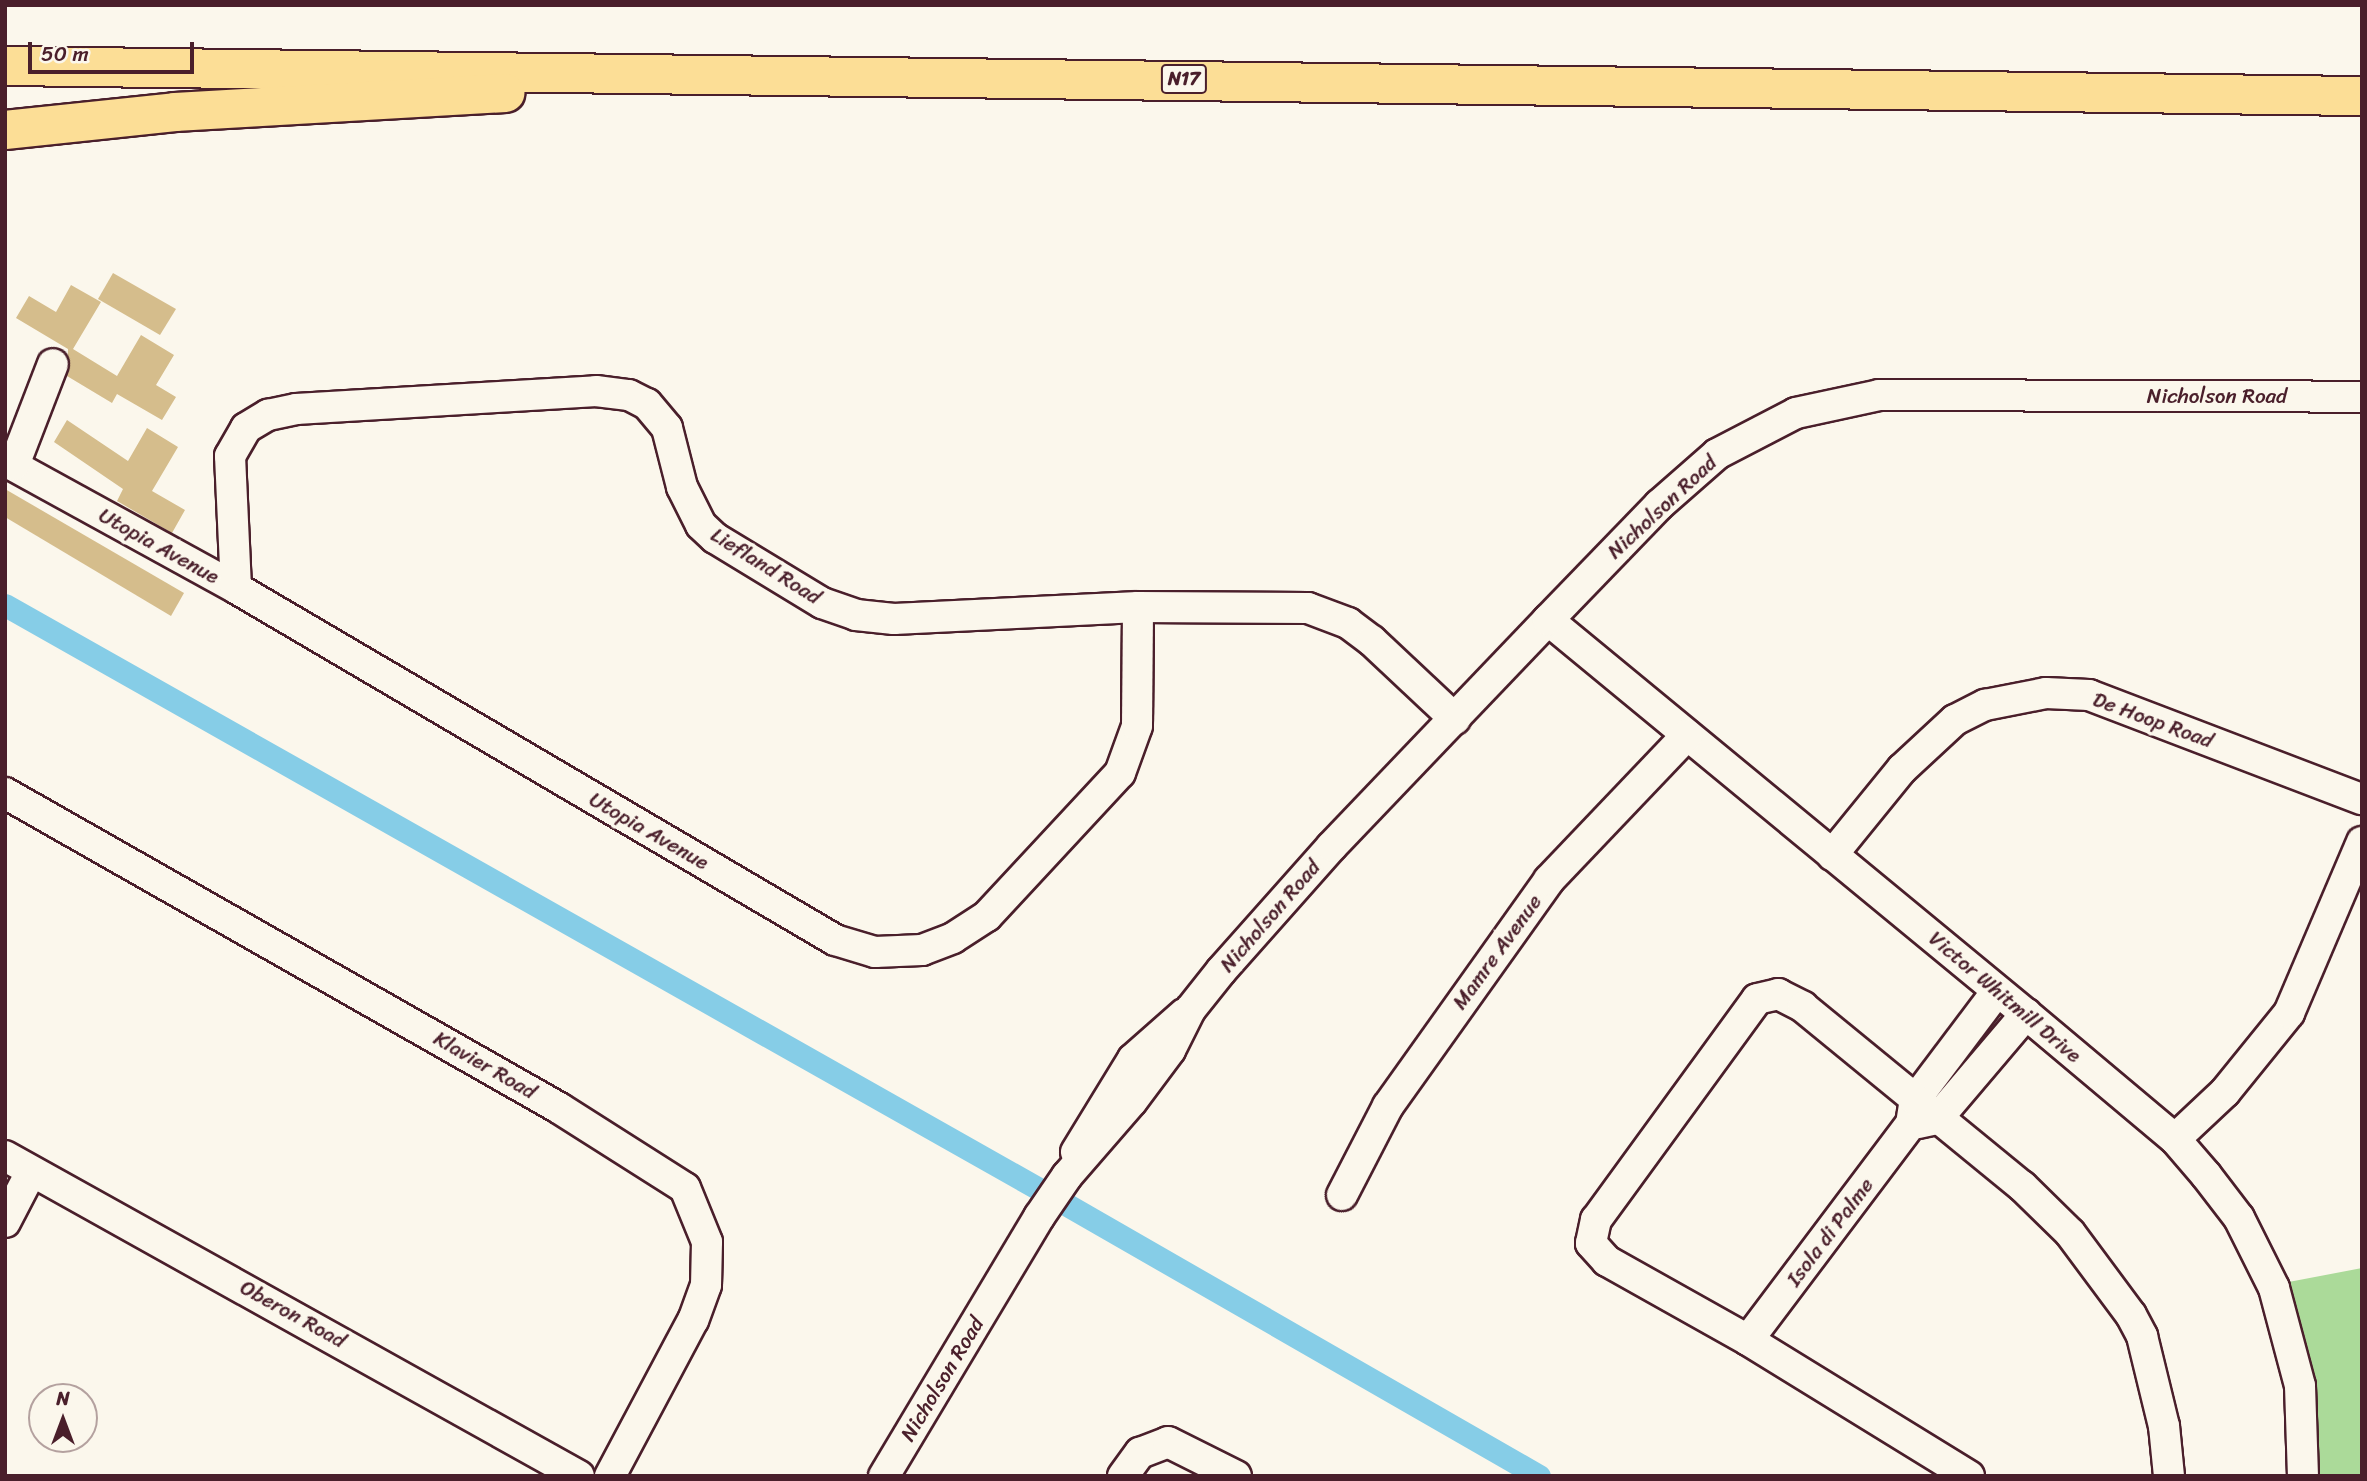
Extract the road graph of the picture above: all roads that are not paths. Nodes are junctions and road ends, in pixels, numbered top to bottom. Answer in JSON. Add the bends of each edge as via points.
{"nodes":[{"id":1,"x":5,"y":66,"type":"edge"},
{"id":2,"x":814,"y":74,"type":"junction"},
{"id":3,"x":2362,"y":96,"type":"edge"},
{"id":4,"x":5,"y":130,"type":"edge"},
{"id":5,"x":53,"y":364,"type":"dead end"},
{"id":6,"x":2362,"y":397,"type":"edge"},
{"id":7,"x":9,"y":463,"type":"edge"},
{"id":8,"x":236,"y":588,"type":"junction"},
{"id":9,"x":1138,"y":607,"type":"junction"},
{"id":10,"x":1548,"y":620,"type":"junction"},
{"id":11,"x":1455,"y":719,"type":"junction"},
{"id":12,"x":1687,"y":735,"type":"junction"},
{"id":13,"x":5,"y":793,"type":"edge"},
{"id":14,"x":2362,"y":799,"type":"edge"},
{"id":15,"x":2362,"y":842,"type":"edge"},
{"id":16,"x":1832,"y":855,"type":"junction"},
{"id":17,"x":1997,"y":991,"type":"junction"},
{"id":18,"x":2026,"y":1014,"type":"junction"},
{"id":19,"x":1921,"y":1114,"type":"junction"},
{"id":20,"x":2175,"y":1139,"type":"junction"},
{"id":21,"x":5,"y":1156,"type":"edge"},
{"id":22,"x":31,"y":1172,"type":"junction"},
{"id":23,"x":1342,"y":1195,"type":"dead end"},
{"id":24,"x":5,"y":1222,"type":"edge"},
{"id":25,"x":1748,"y":1340,"type":"junction"},
{"id":26,"x":579,"y":1476,"type":"edge"},
{"id":27,"x":610,"y":1476,"type":"edge"},
{"id":28,"x":884,"y":1476,"type":"edge"},
{"id":29,"x":1123,"y":1476,"type":"edge"},
{"id":30,"x":1236,"y":1476,"type":"edge"},
{"id":31,"x":1969,"y":1476,"type":"edge"},
{"id":32,"x":2169,"y":1476,"type":"edge"},
{"id":33,"x":2303,"y":1476,"type":"edge"}],
"edges":[{"from":1,"to":2,"type":"highway","number":"N17"},
{"from":2,"to":3,"type":"highway","number":"N17"},
{"from":2,"to":4,"type":"highway","via":[[176,112]]},
{"from":5,"to":7,"type":"street"},
{"from":6,"to":10,"type":"street","name":"Nicholson Road","via":[[1924,394],[1829,403],[1766,426],[1717,454],[1659,505]]},
{"from":7,"to":8,"type":"street","name":"Utopia Avenue"},
{"from":8,"to":9,"type":"street","name":"Liefland Road","via":[[230,456],[246,428],[268,415],[296,409],[596,391],[629,395],[647,404],[667,428],[682,487],[701,525],[822,604],[856,615],[894,619]]},
{"from":8,"to":9,"type":"street","name":"Utopia Avenue","via":[[835,940],[898,954],[953,939],[987,916],[1120,773],[1137,726]]},
{"from":9,"to":11,"type":"street","name":"Liefland Road","via":[[1278,606],[1328,613],[1372,641]]},
{"from":10,"to":11,"type":"street","name":"Nicholson Road"},
{"from":10,"to":12,"type":"street","name":"Victor Whitmill Drive"},
{"from":11,"to":28,"type":"street","name":"Nicholson Road","via":[[1286,896],[1190,1010],[1133,1059],[1088,1126],[1067,1176]]},
{"from":12,"to":16,"type":"street","name":"Victor Whitmill Drive"},
{"from":12,"to":23,"type":"street","name":"Mamre Avenue","via":[[1549,880],[1388,1106]]},
{"from":13,"to":27,"type":"street","name":"Klavier Road","via":[[559,1108],[685,1188],[707,1242],[706,1285],[693,1320]]},
{"from":14,"to":16,"type":"street","name":"De Hoop Road","via":[[2088,695],[2046,693],[1985,705],[1955,720],[1902,769]]},
{"from":15,"to":20,"type":"street","via":[[2289,1013],[2265,1047]]},
{"from":16,"to":17,"type":"street","name":"Victor Whitmill Drive"},
{"from":17,"to":18,"type":"street","name":"Victor Whitmill Drive"},
{"from":17,"to":19,"type":"street","name":"Isola di Palme"},
{"from":18,"to":19,"type":"street","name":"Isola di Palme"},
{"from":18,"to":20,"type":"street","name":"Victor Whitmill Drive"},
{"from":19,"to":25,"type":"street","name":"Isola di Palme"},
{"from":19,"to":25,"type":"street","via":[[1803,1007],[1784,996],[1767,994],[1748,1006],[1596,1220],[1591,1243],[1607,1261]]},
{"from":19,"to":32,"type":"street","via":[[2052,1212],[2132,1315],[2153,1378]]},
{"from":20,"to":33,"type":"street","name":"Victor Whitmill Drive","via":[[2239,1218],[2274,1288],[2300,1386]]},
{"from":21,"to":22,"type":"street","name":"Oberon Road"},
{"from":22,"to":24,"type":"street"},
{"from":22,"to":26,"type":"street","name":"Oberon Road"},
{"from":25,"to":31,"type":"street"},
{"from":29,"to":30,"type":"street","via":[[1140,1453],[1167,1442]]}]}
